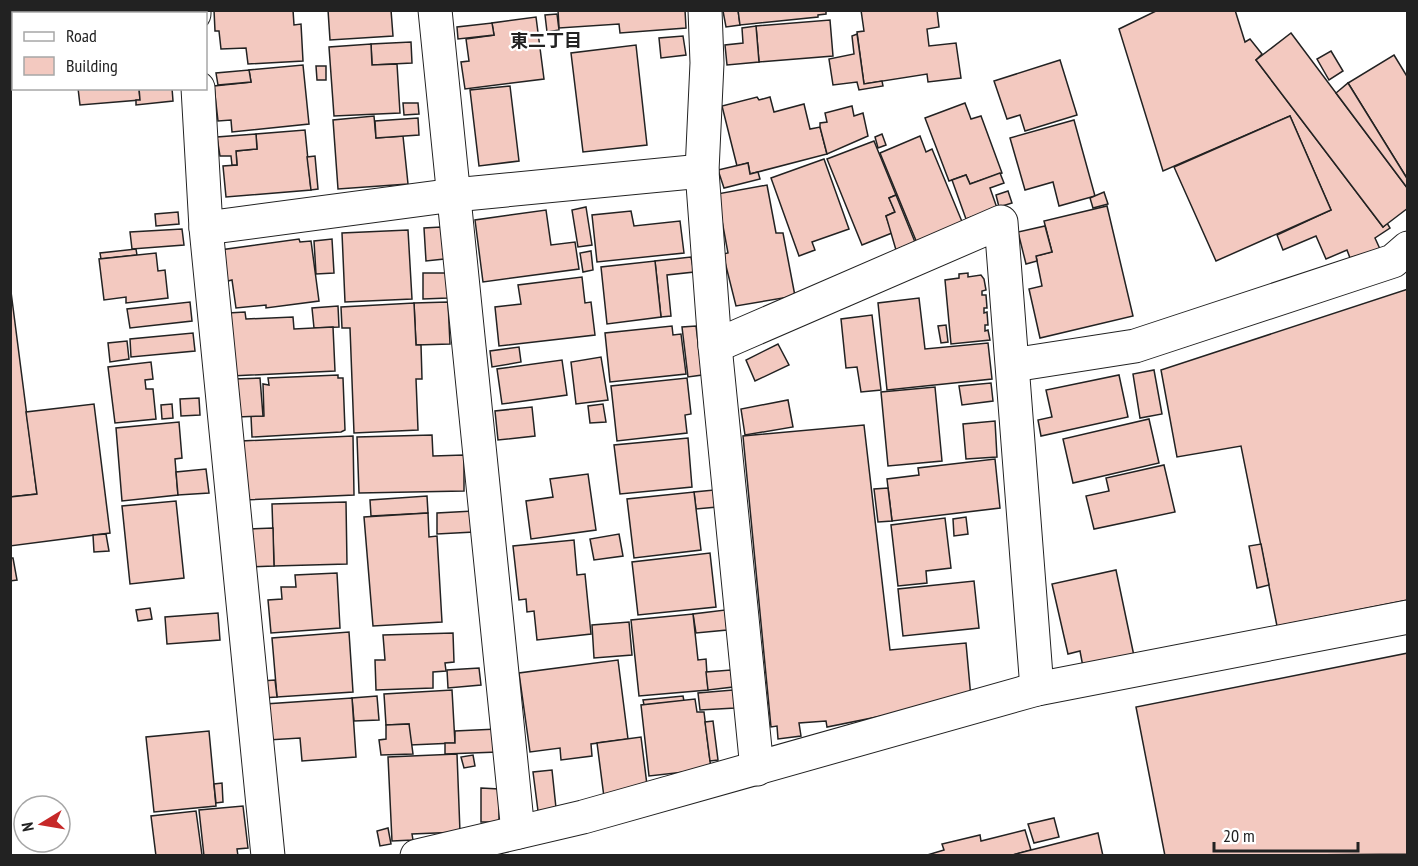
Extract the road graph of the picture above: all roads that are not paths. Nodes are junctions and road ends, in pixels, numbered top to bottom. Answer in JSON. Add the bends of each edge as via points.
{"nodes":[{"id":1,"x":435,"y":10,"type":"edge"},
{"id":2,"x":705,"y":10,"type":"edge"},
{"id":3,"x":198,"y":90,"type":"edge"},
{"id":4,"x":702,"y":171,"type":"junction"},
{"id":5,"x":454,"y":195,"type":"junction"},
{"id":6,"x":206,"y":228,"type":"junction"},
{"id":7,"x":1407,"y":248,"type":"edge"},
{"id":8,"x":716,"y":346,"type":"junction"},
{"id":9,"x":1013,"y":364,"type":"junction"},
{"id":10,"x":1407,"y":616,"type":"edge"},
{"id":11,"x":1037,"y":689,"type":"junction"},
{"id":12,"x":757,"y":769,"type":"junction"},
{"id":13,"x":518,"y":832,"type":"junction"},
{"id":14,"x":268,"y":855,"type":"edge"},
{"id":15,"x":417,"y":855,"type":"edge"}],
"edges":[{"from":1,"to":5,"type":"street"},
{"from":2,"to":4,"type":"street"},
{"from":3,"to":6,"type":"street"},
{"from":4,"to":5,"type":"street"},
{"from":4,"to":8,"type":"street"},
{"from":5,"to":6,"type":"street"},
{"from":5,"to":13,"type":"street"},
{"from":6,"to":14,"type":"street"},
{"from":7,"to":9,"type":"street","via":[[1393,261],[1135,346]]},
{"from":8,"to":9,"type":"street","via":[[1001,222]]},
{"from":8,"to":12,"type":"street"},
{"from":9,"to":11,"type":"street"},
{"from":10,"to":11,"type":"street"},
{"from":11,"to":12,"type":"street"},
{"from":12,"to":13,"type":"street"},
{"from":13,"to":15,"type":"street"}]}
